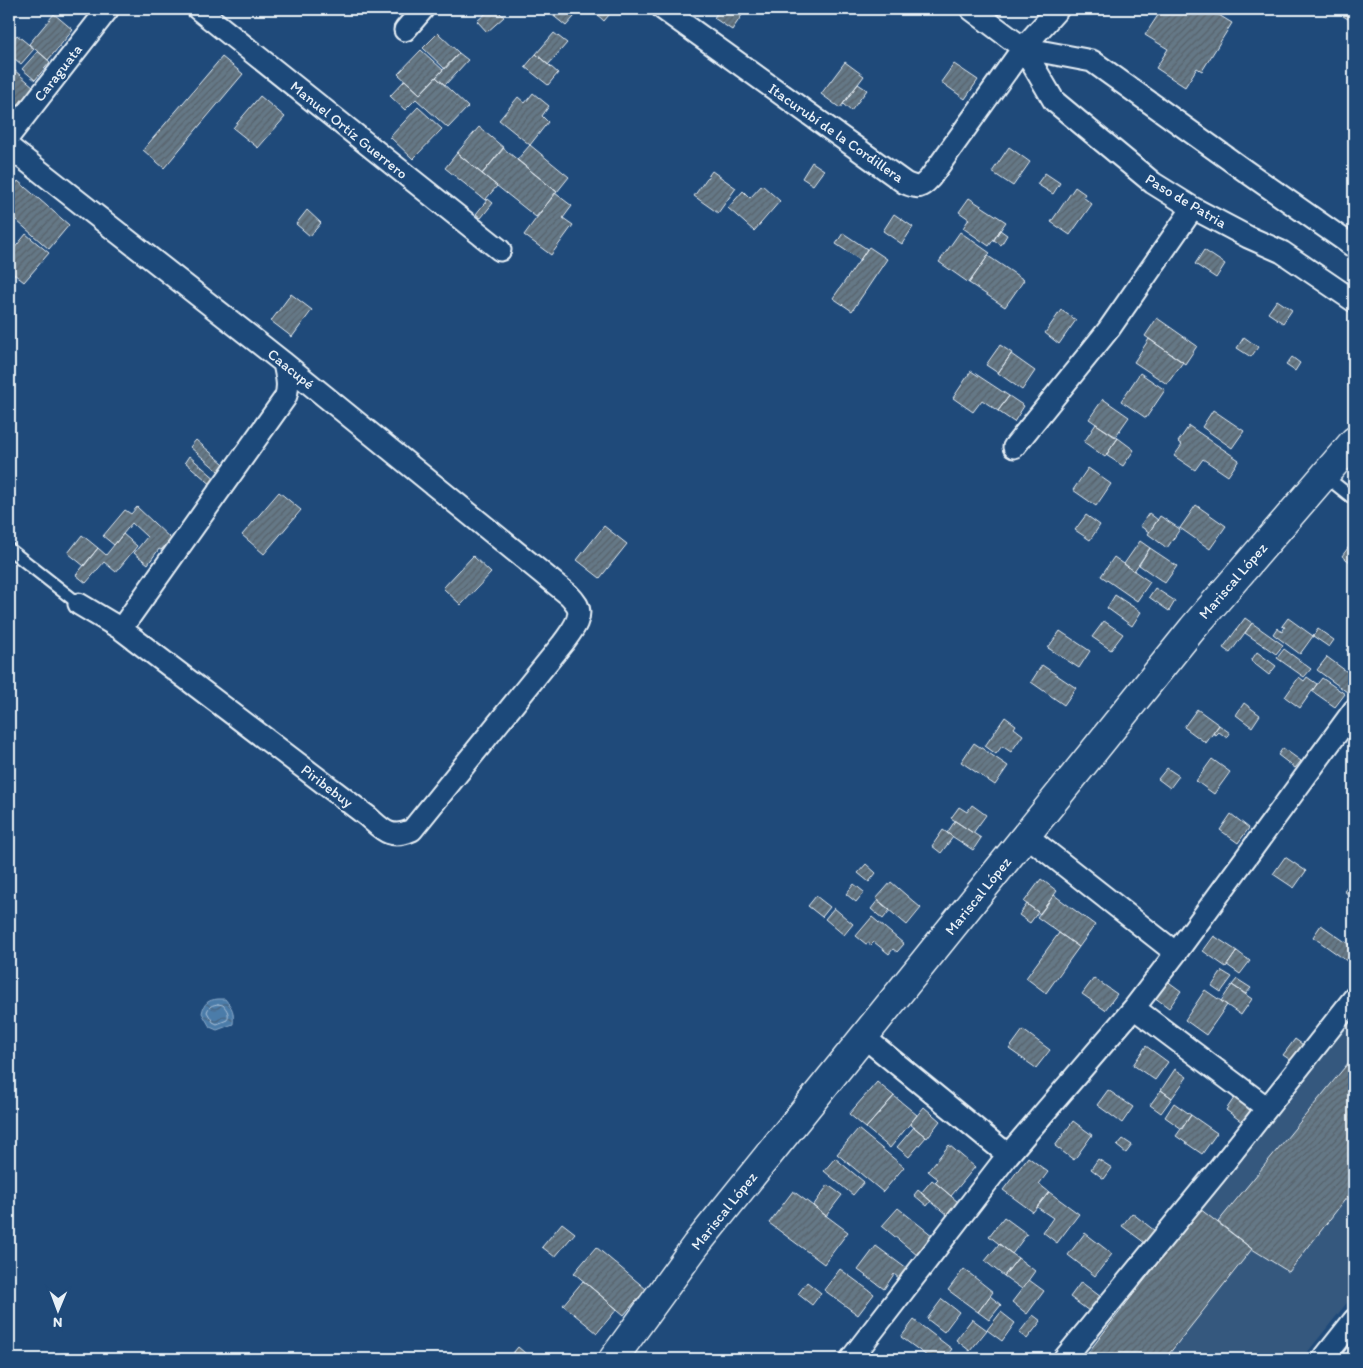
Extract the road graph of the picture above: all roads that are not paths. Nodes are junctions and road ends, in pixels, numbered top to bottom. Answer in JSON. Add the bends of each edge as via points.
{"nodes":[{"id":1,"x":108,"y":9,"type":"edge"},
{"id":2,"x":198,"y":9,"type":"edge"},
{"id":3,"x":423,"y":9,"type":"edge"},
{"id":4,"x":663,"y":9,"type":"edge"},
{"id":5,"x":970,"y":9,"type":"edge"},
{"id":6,"x":1058,"y":9,"type":"edge"},
{"id":7,"x":405,"y":30,"type":"dead end"},
{"id":8,"x":1024,"y":48,"type":"junction"},
{"id":9,"x":9,"y":136,"type":"edge"},
{"id":10,"x":9,"y":147,"type":"edge"},
{"id":11,"x":1193,"y":208,"type":"junction"},
{"id":12,"x":1354,"y":247,"type":"edge"},
{"id":13,"x":500,"y":250,"type":"dead end"},
{"id":14,"x":1354,"y":301,"type":"edge"},
{"id":15,"x":284,"y":363,"type":"junction"},
{"id":16,"x":1354,"y":441,"type":"edge"},
{"id":17,"x":1014,"y":447,"type":"dead end"},
{"id":18,"x":1325,"y":476,"type":"junction"},
{"id":19,"x":1354,"y":499,"type":"edge"},
{"id":20,"x":9,"y":549,"type":"edge"},
{"id":21,"x":569,"y":595,"type":"joint"},
{"id":22,"x":79,"y":604,"type":"joint"},
{"id":23,"x":121,"y":629,"type":"junction"},
{"id":24,"x":1354,"y":710,"type":"edge"},
{"id":25,"x":1026,"y":836,"type":"junction"},
{"id":26,"x":1176,"y":953,"type":"junction"},
{"id":27,"x":1354,"y":998,"type":"edge"},
{"id":28,"x":1134,"y":1008,"type":"junction"},
{"id":29,"x":864,"y":1037,"type":"junction"},
{"id":30,"x":1267,"y":1108,"type":"junction"},
{"id":31,"x":1008,"y":1155,"type":"junction"},
{"id":32,"x":1354,"y":1320,"type":"edge"},
{"id":33,"x":613,"y":1359,"type":"edge"},
{"id":34,"x":851,"y":1359,"type":"edge"},
{"id":35,"x":1064,"y":1359,"type":"edge"},
{"id":36,"x":1323,"y":1359,"type":"edge"}],
"edges":[{"from":1,"to":9,"type":"street","name":"Caraguata"},
{"from":2,"to":13,"type":"street","name":"Manuel Ortíz Guerrero"},
{"from":3,"to":7,"type":"street"},
{"from":4,"to":8,"type":"street","name":"Itacurubí de la Cordillera","via":[[905,183],[916,187],[924,185],[930,178]]},
{"from":5,"to":8,"type":"street","name":"Paso de Patria"},
{"from":6,"to":8,"type":"street"},
{"from":8,"to":11,"type":"street","name":"Paso de Patria","via":[[1054,101],[1153,183]]},
{"from":8,"to":12,"type":"street","name":"Paso de Patria","via":[[1092,61]]},
{"from":10,"to":15,"type":"street","name":"Caacupé"},
{"from":11,"to":14,"type":"street","name":"Paso de Patria","via":[[1282,252]]},
{"from":11,"to":17,"type":"street","via":[[1110,329]]},
{"from":15,"to":21,"type":"street","name":"Caacupé"},
{"from":15,"to":23,"type":"street","via":[[288,382],[285,398]]},
{"from":16,"to":18,"type":"street","name":"Mariscal López"},
{"from":18,"to":19,"type":"lane"},
{"from":18,"to":25,"type":"street","name":"Mariscal López","via":[[1193,628]]},
{"from":20,"to":22,"type":"lane","name":"Piribebuy"},
{"from":21,"to":23,"type":"street","name":"Piribebuy","via":[[578,607],[578,616],[563,643],[412,830],[399,835],[381,828]]},
{"from":22,"to":23,"type":"street","name":"Piribebuy"},
{"from":24,"to":26,"type":"street"},
{"from":25,"to":26,"type":"street"},
{"from":25,"to":29,"type":"street","name":"Mariscal López"},
{"from":26,"to":28,"type":"street"},
{"from":27,"to":30,"type":"street"},
{"from":28,"to":30,"type":"street"},
{"from":28,"to":31,"type":"street"},
{"from":29,"to":31,"type":"street"},
{"from":29,"to":33,"type":"street","name":"Mariscal López","via":[[696,1245]]},
{"from":30,"to":35,"type":"street"},
{"from":31,"to":34,"type":"street"},
{"from":32,"to":36,"type":"street"}]}
